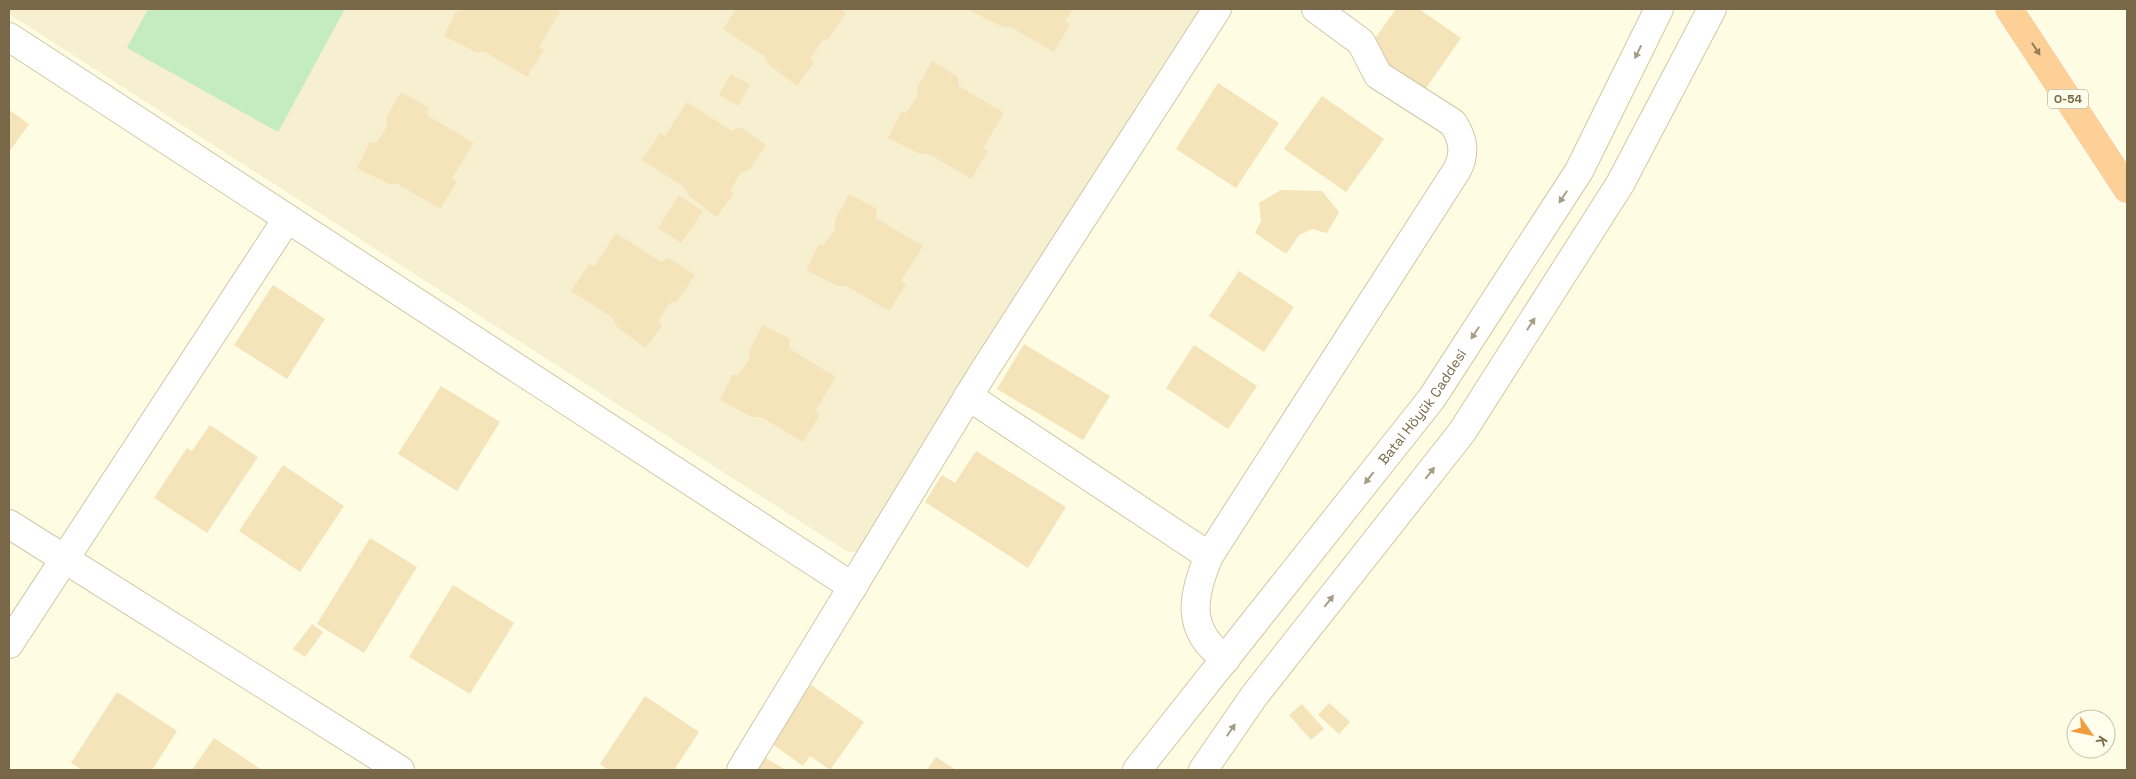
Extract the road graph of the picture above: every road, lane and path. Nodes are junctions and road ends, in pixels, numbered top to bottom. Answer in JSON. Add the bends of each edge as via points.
{"nodes":[{"id":1,"x":1217,"y":9,"type":"edge"},
{"id":2,"x":1316,"y":9,"type":"edge"},
{"id":3,"x":1659,"y":9,"type":"edge"},
{"id":4,"x":1712,"y":9,"type":"edge"},
{"id":5,"x":2009,"y":9,"type":"edge"},
{"id":6,"x":9,"y":37,"type":"edge"},
{"id":7,"x":2127,"y":189,"type":"edge"},
{"id":8,"x":288,"y":219,"type":"junction"},
{"id":9,"x":968,"y":396,"type":"junction"},
{"id":10,"x":9,"y":524,"type":"edge"},
{"id":11,"x":1209,"y":556,"type":"junction"},
{"id":12,"x":63,"y":558,"type":"junction"},
{"id":13,"x":853,"y":587,"type":"junction"},
{"id":14,"x":9,"y":644,"type":"edge"},
{"id":15,"x":1226,"y":659,"type":"junction"},
{"id":16,"x":400,"y":770,"type":"edge"},
{"id":17,"x":742,"y":770,"type":"edge"},
{"id":18,"x":1136,"y":770,"type":"edge"},
{"id":19,"x":1203,"y":770,"type":"edge"}],
"edges":[{"from":1,"to":9,"type":"street"},
{"from":2,"to":11,"type":"street","via":[[1361,42],[1378,75],[1453,123],[1459,133],[1463,153],[1457,170]]},
{"from":3,"to":15,"type":"street","name":"Batal Höyük Caddesi","one_way":true,"via":[[1579,171],[1432,398]]},
{"from":19,"to":4,"type":"street","one_way":true,"via":[[1254,696],[1462,432],[1620,184]]},
{"from":5,"to":7,"type":"highway","number":"O-54","one_way":true},
{"from":6,"to":8,"type":"street"},
{"from":8,"to":12,"type":"street"},
{"from":8,"to":13,"type":"street"},
{"from":9,"to":11,"type":"street"},
{"from":9,"to":13,"type":"street"},
{"from":10,"to":12,"type":"street"},
{"from":11,"to":15,"type":"street","via":[[1201,575],[1195,612],[1206,642]]},
{"from":12,"to":14,"type":"street"},
{"from":12,"to":16,"type":"street"},
{"from":13,"to":17,"type":"street"},
{"from":15,"to":18,"type":"street","name":"Batal Höyük Caddesi"}]}
